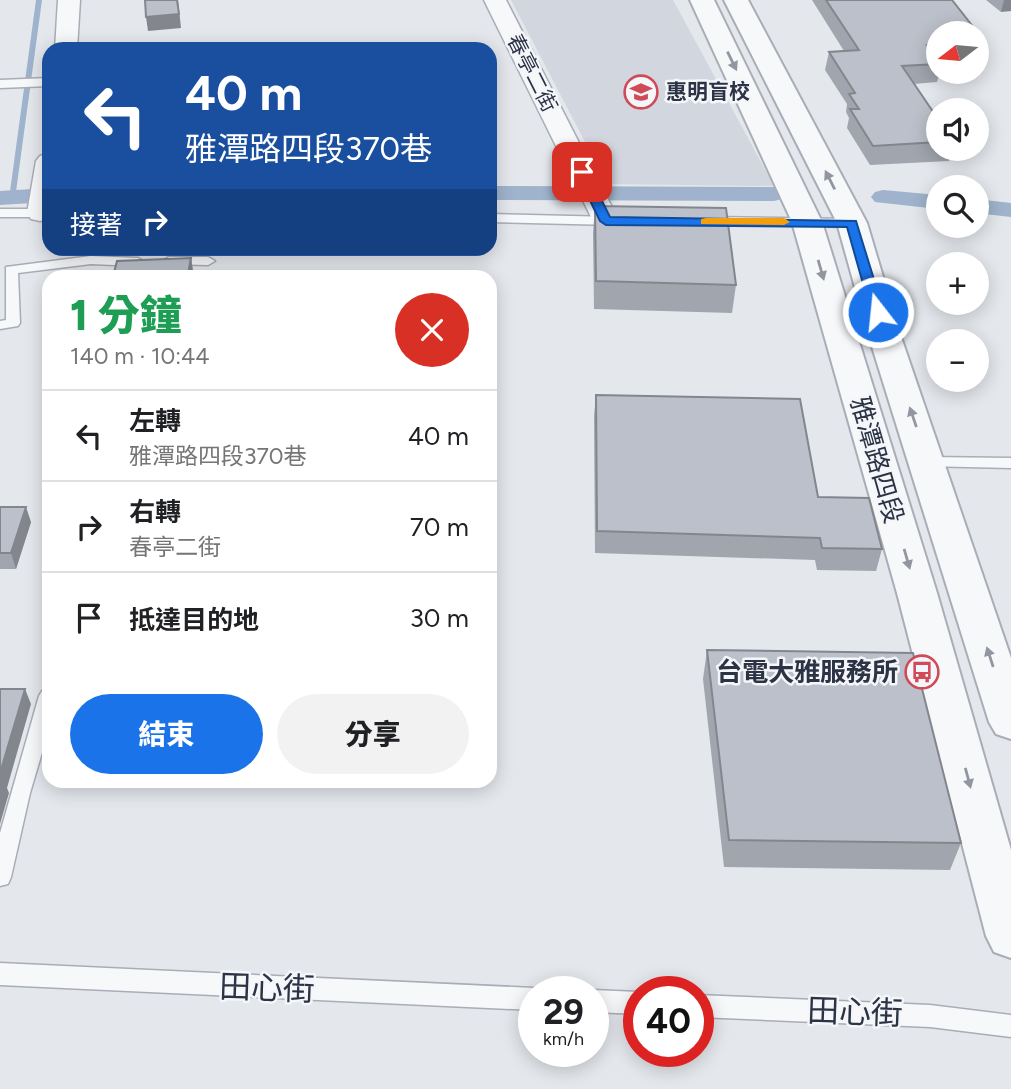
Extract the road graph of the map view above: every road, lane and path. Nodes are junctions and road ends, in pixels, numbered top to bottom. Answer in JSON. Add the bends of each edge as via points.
{"nodes":[{"id":1,"x":69,"y":0,"type":"edge"},
{"id":2,"x":495,"y":0,"type":"edge"},
{"id":3,"x":720,"y":2,"type":"edge"},
{"id":4,"x":66,"y":42,"type":"edge"},
{"id":5,"x":42,"y":82,"type":"edge"},
{"id":6,"x":0,"y":84,"type":"edge"},
{"id":7,"x":42,"y":204,"type":"edge"},
{"id":8,"x":0,"y":213,"type":"edge"},
{"id":9,"x":497,"y":218,"type":"edge"},
{"id":10,"x":606,"y":221,"type":"junction"},
{"id":11,"x":633,"y":221,"type":"edge"},
{"id":12,"x":687,"y":221,"type":"edge"},
{"id":13,"x":807,"y":222,"type":"junction"},
{"id":14,"x":852,"y":223,"type":"junction"},
{"id":15,"x":189,"y":256,"type":"edge"},
{"id":16,"x":0,"y":325,"type":"edge"},
{"id":17,"x":928,"y":462,"type":"junction"},
{"id":18,"x":1011,"y":463,"type":"edge"},
{"id":19,"x":42,"y":719,"type":"edge"},
{"id":20,"x":1011,"y":722,"type":"edge"},
{"id":21,"x":0,"y":877,"type":"edge"},
{"id":22,"x":1011,"y":936,"type":"edge"},
{"id":23,"x":0,"y":974,"type":"edge"},
{"id":24,"x":518,"y":998,"type":"edge"},
{"id":25,"x":714,"y":1007,"type":"edge"},
{"id":26,"x":1011,"y":1026,"type":"edge"}],
"edges":[{"from":1,"to":4,"type":"street"},
{"from":2,"to":10,"type":"street","name":"春亭二街"},
{"from":3,"to":13,"type":"street","name":"雅潭路四段","one_way":true},
{"from":14,"to":3,"type":"street","name":"雅潭路四段","one_way":true},
{"from":5,"to":6,"type":"lane"},
{"from":7,"to":8,"type":"lane"},
{"from":9,"to":10,"type":"lane"},
{"from":10,"to":11,"type":"lane"},
{"from":12,"to":13,"type":"lane"},
{"from":13,"to":14,"type":"lane"},
{"from":13,"to":22,"type":"street","name":"雅潭路四段","one_way":true,"via":[[917,593]]},
{"from":17,"to":14,"type":"street","name":"雅潭路四段","one_way":true},
{"from":15,"to":16,"type":"lane","via":[[11,270],[13,323]]},
{"from":17,"to":18,"type":"lane"},
{"from":20,"to":17,"type":"street","name":"雅潭路四段","one_way":true},
{"from":19,"to":21,"type":"lane"},
{"from":23,"to":24,"type":"lane","name":"田心街"},
{"from":25,"to":26,"type":"lane","name":"田心街","via":[[930,1016]]}]}
